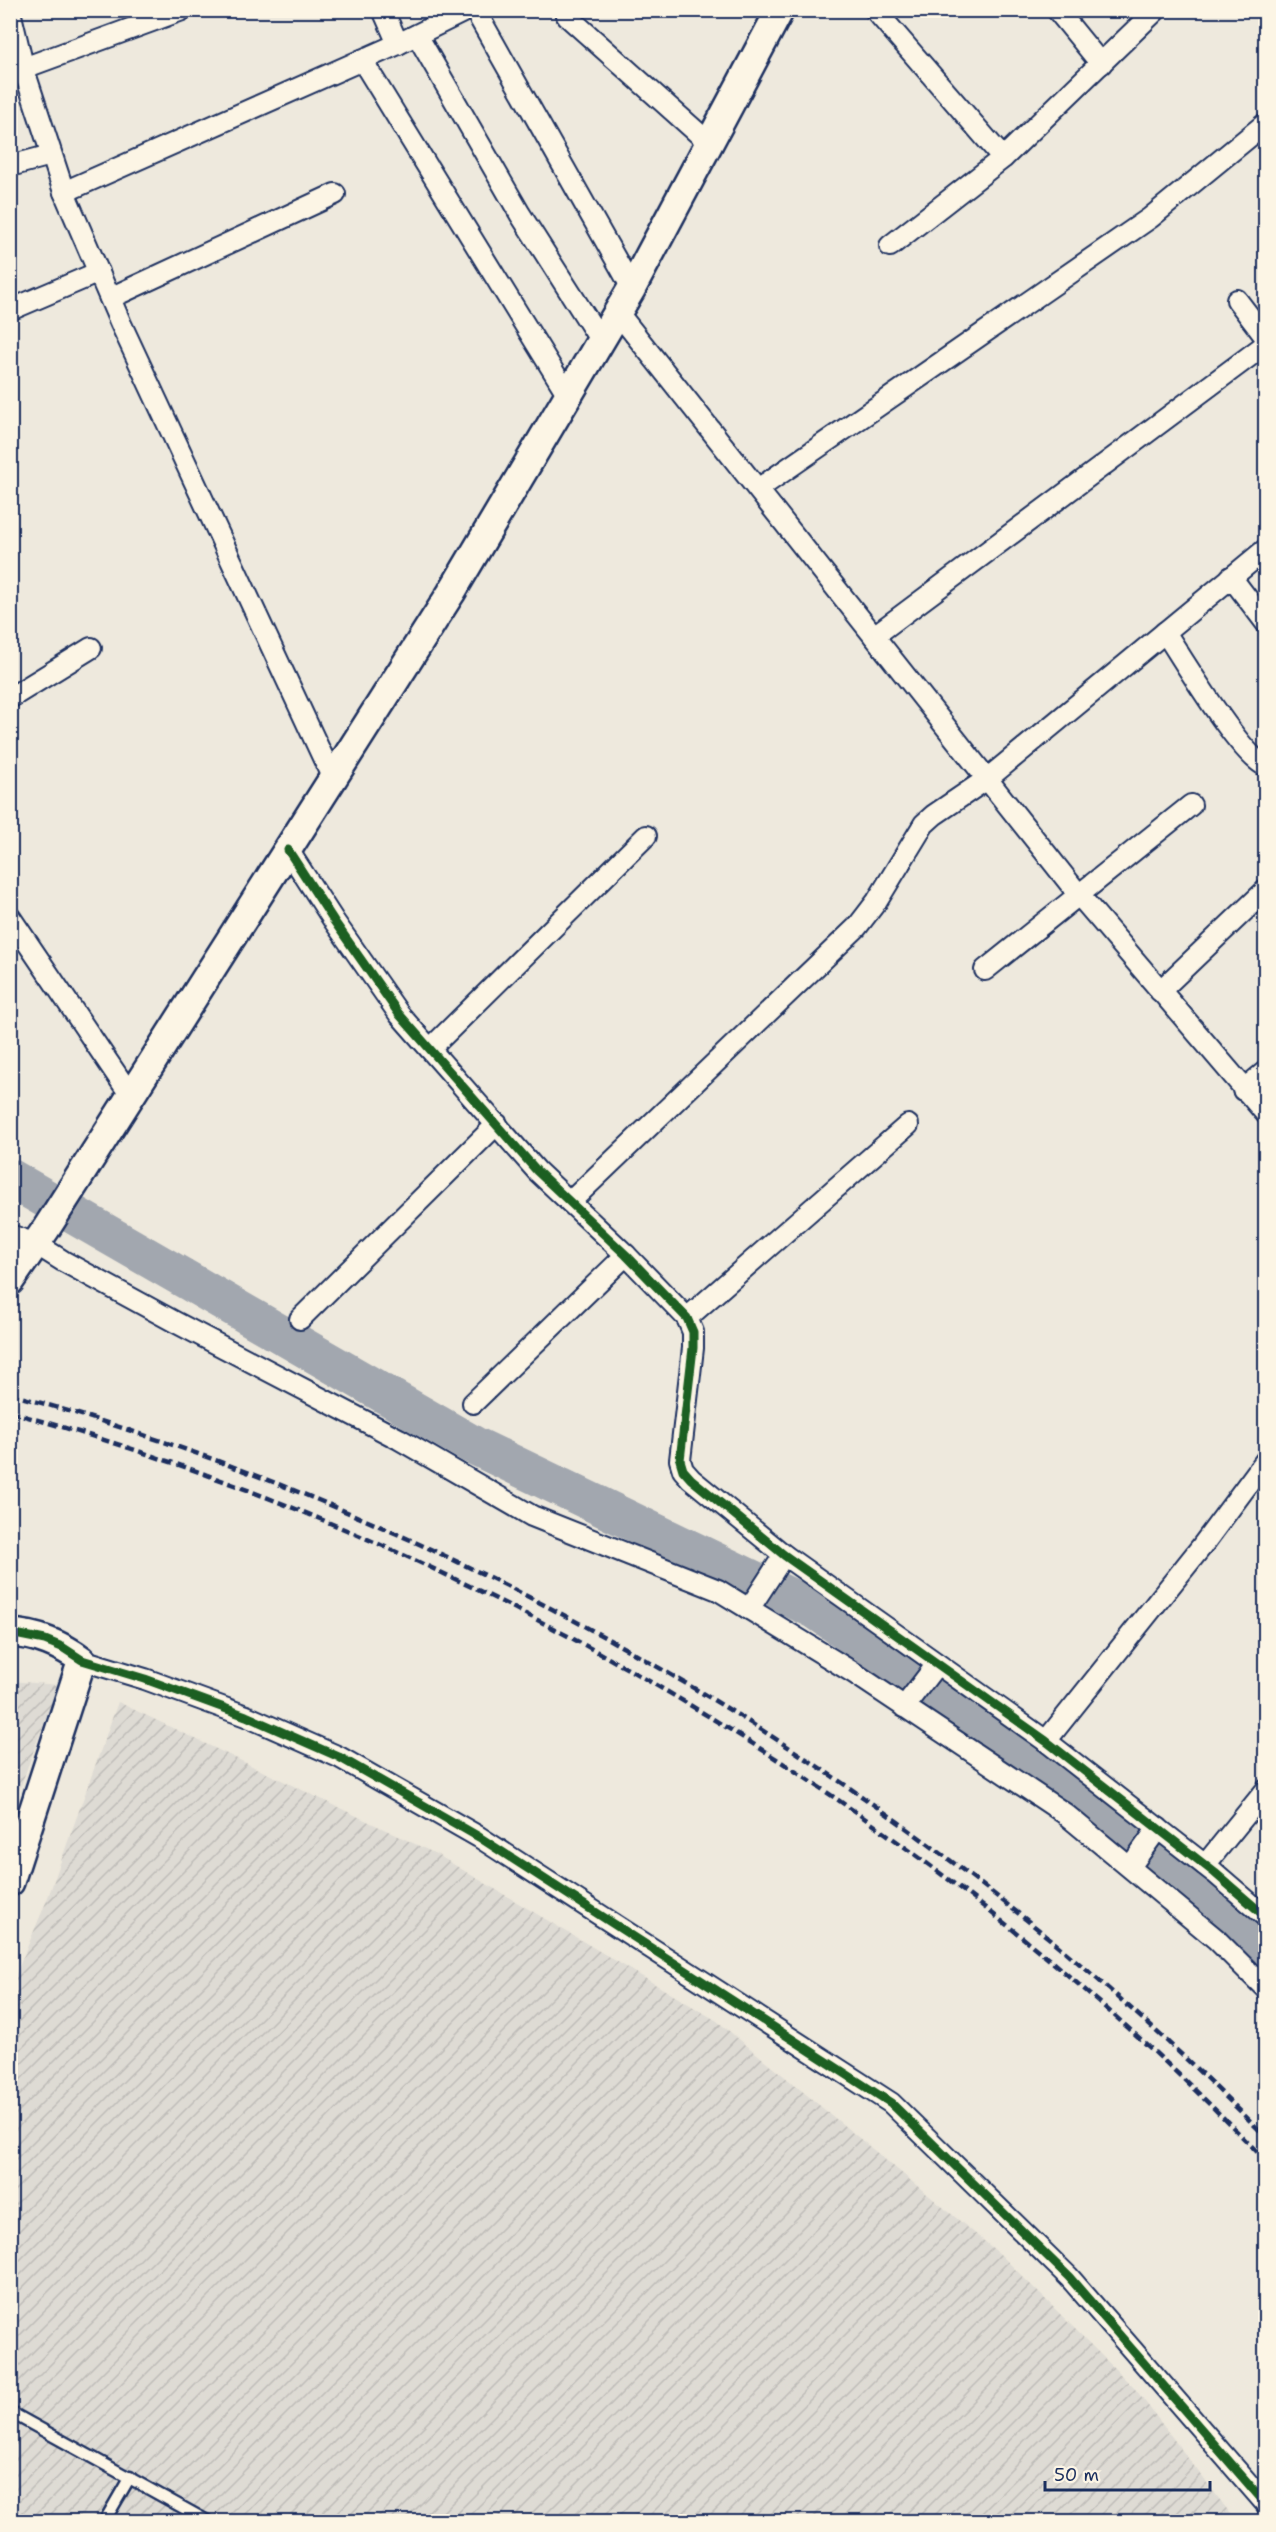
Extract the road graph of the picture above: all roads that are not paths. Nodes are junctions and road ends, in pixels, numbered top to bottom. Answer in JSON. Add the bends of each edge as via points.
{"nodes":[{"id":1,"x":182,"y":10,"type":"edge"},
{"id":2,"x":383,"y":10,"type":"edge"},
{"id":3,"x":467,"y":10,"type":"edge"},
{"id":4,"x":476,"y":10,"type":"edge"},
{"id":5,"x":780,"y":10,"type":"edge"},
{"id":6,"x":875,"y":10,"type":"edge"},
{"id":7,"x":1058,"y":10,"type":"edge"},
{"id":8,"x":1156,"y":10,"type":"edge"},
{"id":9,"x":10,"y":11,"type":"edge"},
{"id":10,"x":567,"y":16,"type":"dead end"},
{"id":11,"x":417,"y":35,"type":"junction"},
{"id":12,"x":398,"y":44,"type":"junction"},
{"id":13,"x":362,"y":60,"type":"junction"},
{"id":14,"x":1101,"y":64,"type":"junction"},
{"id":15,"x":17,"y":72,"type":"edge"},
{"id":16,"x":1266,"y":123,"type":"edge"},
{"id":17,"x":709,"y":142,"type":"junction"},
{"id":18,"x":51,"y":155,"type":"junction"},
{"id":19,"x":1004,"y":158,"type":"junction"},
{"id":20,"x":10,"y":166,"type":"edge"},
{"id":21,"x":64,"y":192,"type":"junction"},
{"id":22,"x":335,"y":194,"type":"dead end"},
{"id":23,"x":890,"y":246,"type":"dead end"},
{"id":24,"x":99,"y":272,"type":"junction"},
{"id":25,"x":632,"y":288,"type":"junction"},
{"id":26,"x":110,"y":298,"type":"junction"},
{"id":27,"x":1237,"y":300,"type":"dead end"},
{"id":28,"x":10,"y":310,"type":"edge"},
{"id":29,"x":618,"y":313,"type":"junction"},
{"id":30,"x":1266,"y":338,"type":"edge"},
{"id":31,"x":601,"y":341,"type":"junction"},
{"id":32,"x":1266,"y":344,"type":"edge"},
{"id":33,"x":568,"y":395,"type":"junction"},
{"id":34,"x":758,"y":489,"type":"junction"},
{"id":35,"x":1266,"y":549,"type":"edge"},
{"id":36,"x":1231,"y":577,"type":"junction"},
{"id":37,"x":1266,"y":623,"type":"edge"},
{"id":38,"x":1165,"y":632,"type":"junction"},
{"id":39,"x":874,"y":636,"type":"junction"},
{"id":40,"x":91,"y":648,"type":"dead end"},
{"id":41,"x":10,"y":698,"type":"edge"},
{"id":42,"x":1266,"y":766,"type":"edge"},
{"id":43,"x":333,"y":779,"type":"junction"},
{"id":44,"x":987,"y":779,"type":"junction"},
{"id":45,"x":1191,"y":805,"type":"dead end"},
{"id":46,"x":646,"y":836,"type":"dead end"},
{"id":47,"x":288,"y":850,"type":"junction"},
{"id":48,"x":1266,"y":890,"type":"edge"},
{"id":49,"x":1079,"y":895,"type":"junction"},
{"id":50,"x":10,"y":916,"type":"edge"},
{"id":51,"x":985,"y":969,"type":"dead end"},
{"id":52,"x":1160,"y":991,"type":"junction"},
{"id":53,"x":431,"y":1048,"type":"junction"},
{"id":54,"x":1266,"y":1071,"type":"edge"},
{"id":55,"x":1243,"y":1090,"type":"junction"},
{"id":56,"x":131,"y":1096,"type":"junction"},
{"id":57,"x":1266,"y":1114,"type":"edge"},
{"id":58,"x":497,"y":1124,"type":"junction"},
{"id":59,"x":908,"y":1125,"type":"dead end"},
{"id":60,"x":570,"y":1202,"type":"junction"},
{"id":61,"x":10,"y":1235,"type":"edge"},
{"id":62,"x":41,"y":1237,"type":"junction"},
{"id":63,"x":627,"y":1255,"type":"junction"},
{"id":64,"x":10,"y":1281,"type":"edge"},
{"id":65,"x":687,"y":1318,"type":"junction"},
{"id":66,"x":300,"y":1319,"type":"dead end"},
{"id":67,"x":473,"y":1403,"type":"dead end"},
{"id":68,"x":1266,"y":1460,"type":"edge"},
{"id":69,"x":784,"y":1555,"type":"junction"},
{"id":70,"x":749,"y":1609,"type":"junction"},
{"id":71,"x":10,"y":1633,"type":"edge"},
{"id":72,"x":82,"y":1660,"type":"junction"},
{"id":73,"x":937,"y":1664,"type":"junction"},
{"id":74,"x":904,"y":1707,"type":"junction"},
{"id":75,"x":1046,"y":1741,"type":"junction"},
{"id":76,"x":1266,"y":1790,"type":"edge"},
{"id":77,"x":1158,"y":1828,"type":"junction"},
{"id":78,"x":1205,"y":1865,"type":"junction"},
{"id":79,"x":1130,"y":1867,"type":"junction"},
{"id":80,"x":10,"y":1882,"type":"edge"},
{"id":81,"x":1266,"y":1917,"type":"edge"},
{"id":82,"x":1266,"y":1989,"type":"edge"},
{"id":83,"x":10,"y":2412,"type":"edge"},
{"id":84,"x":130,"y":2477,"type":"junction"},
{"id":85,"x":1266,"y":2504,"type":"edge"},
{"id":86,"x":104,"y":2522,"type":"edge"},
{"id":87,"x":210,"y":2522,"type":"edge"}],
"edges":[{"from":1,"to":15,"type":"street"},
{"from":2,"to":12,"type":"street"},
{"from":3,"to":11,"type":"street"},
{"from":4,"to":25,"type":"street"},
{"from":5,"to":17,"type":"street"},
{"from":6,"to":19,"type":"street"},
{"from":7,"to":14,"type":"street"},
{"from":8,"to":14,"type":"street"},
{"from":9,"to":15,"type":"street"},
{"from":10,"to":17,"type":"street"},
{"from":11,"to":12,"type":"street"},
{"from":11,"to":31,"type":"street","via":[[520,214]]},
{"from":12,"to":13,"type":"street"},
{"from":13,"to":21,"type":"street"},
{"from":13,"to":33,"type":"street"},
{"from":14,"to":19,"type":"street"},
{"from":15,"to":18,"type":"street"},
{"from":16,"to":34,"type":"street","via":[[1150,218]]},
{"from":17,"to":25,"type":"street"},
{"from":18,"to":20,"type":"street"},
{"from":18,"to":21,"type":"street"},
{"from":19,"to":23,"type":"street"},
{"from":21,"to":24,"type":"street"},
{"from":22,"to":26,"type":"street"},
{"from":24,"to":26,"type":"street"},
{"from":24,"to":28,"type":"street"},
{"from":25,"to":29,"type":"street"},
{"from":26,"to":43,"type":"street"},
{"from":27,"to":30,"type":"street"},
{"from":29,"to":31,"type":"street"},
{"from":29,"to":34,"type":"street"},
{"from":31,"to":33,"type":"street"},
{"from":32,"to":39,"type":"street"},
{"from":33,"to":43,"type":"street","via":[[451,593]]},
{"from":34,"to":39,"type":"street"},
{"from":35,"to":36,"type":"street"},
{"from":36,"to":37,"type":"street"},
{"from":36,"to":38,"type":"street"},
{"from":38,"to":42,"type":"street","via":[[1244,748]]},
{"from":38,"to":44,"type":"street"},
{"from":39,"to":44,"type":"street"},
{"from":40,"to":41,"type":"street"},
{"from":43,"to":47,"type":"street"},
{"from":44,"to":49,"type":"street"},
{"from":44,"to":60,"type":"street","via":[[924,824],[857,927]]},
{"from":45,"to":49,"type":"street"},
{"from":46,"to":53,"type":"street"},
{"from":47,"to":53,"type":"street","via":[[399,1014]]},
{"from":47,"to":56,"type":"street"},
{"from":48,"to":52,"type":"street"},
{"from":49,"to":51,"type":"street"},
{"from":49,"to":52,"type":"street"},
{"from":50,"to":56,"type":"street"},
{"from":52,"to":55,"type":"street"},
{"from":53,"to":58,"type":"street"},
{"from":54,"to":55,"type":"street"},
{"from":55,"to":57,"type":"street"},
{"from":56,"to":62,"type":"street"},
{"from":58,"to":60,"type":"street"},
{"from":58,"to":66,"type":"street"},
{"from":59,"to":65,"type":"street"},
{"from":60,"to":63,"type":"street"},
{"from":61,"to":62,"type":"street"},
{"from":62,"to":64,"type":"street"},
{"from":62,"to":70,"type":"street","via":[[63,1261],[399,1439],[531,1516],[718,1590]]},
{"from":63,"to":65,"type":"street"},
{"from":63,"to":67,"type":"street"},
{"from":65,"to":69,"type":"street","via":[[693,1332],[693,1348],[680,1443],[683,1470]]},
{"from":68,"to":75,"type":"street"},
{"from":69,"to":70,"type":"street"},
{"from":69,"to":73,"type":"street"},
{"from":70,"to":74,"type":"street"},
{"from":71,"to":72,"type":"street","via":[[45,1640]]},
{"from":72,"to":80,"type":"street"},
{"from":72,"to":85,"type":"street","via":[[235,1712],[339,1757],[479,1837],[891,2103],[1069,2277]]},
{"from":73,"to":74,"type":"street"},
{"from":73,"to":75,"type":"street"},
{"from":74,"to":79,"type":"street","via":[[1064,1813]]},
{"from":75,"to":77,"type":"street"},
{"from":76,"to":78,"type":"street"},
{"from":77,"to":78,"type":"street"},
{"from":77,"to":79,"type":"street"},
{"from":78,"to":81,"type":"street"},
{"from":79,"to":82,"type":"street","via":[[1216,1939]]},
{"from":83,"to":84,"type":"lane"},
{"from":84,"to":86,"type":"lane"},
{"from":84,"to":87,"type":"lane"}]}
